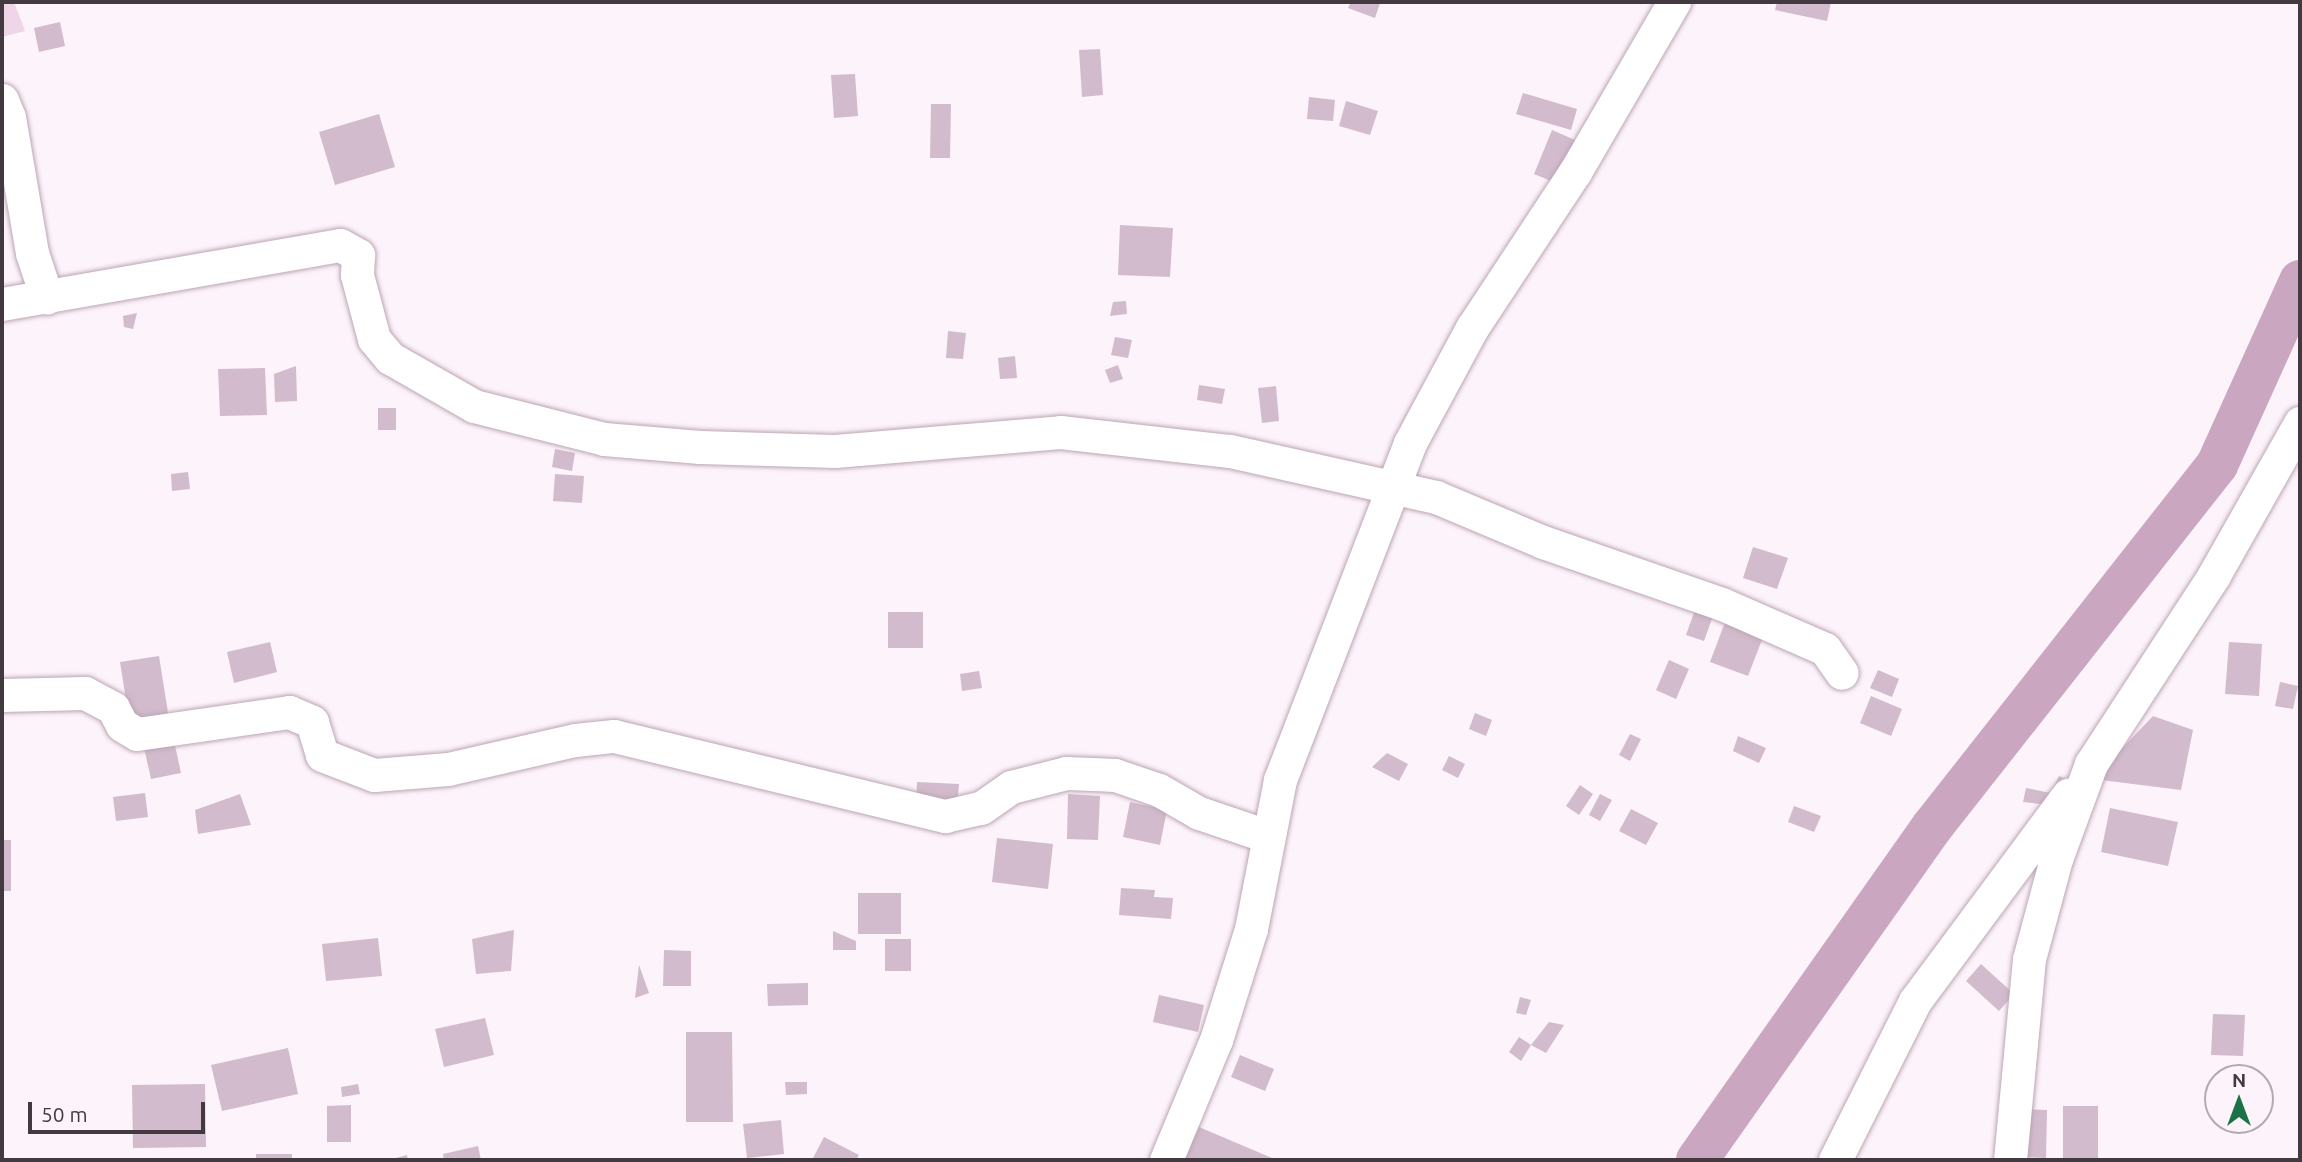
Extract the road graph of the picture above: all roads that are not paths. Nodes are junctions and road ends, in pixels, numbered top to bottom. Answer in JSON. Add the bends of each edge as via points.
{"nodes":[{"id":1,"x":1674,"y":2,"type":"edge"},
{"id":2,"x":2,"y":100,"type":"edge"},
{"id":3,"x":47,"y":298,"type":"junction"},
{"id":4,"x":2,"y":304,"type":"edge"},
{"id":5,"x":2300,"y":423,"type":"edge"},
{"id":6,"x":1393,"y":486,"type":"junction"},
{"id":7,"x":1842,"y":673,"type":"dead end"},
{"id":8,"x":2,"y":695,"type":"edge"},
{"id":9,"x":2091,"y":764,"type":"junction"},
{"id":10,"x":1267,"y":836,"type":"junction"},
{"id":11,"x":1166,"y":1160,"type":"edge"},
{"id":12,"x":1835,"y":1160,"type":"edge"},
{"id":13,"x":2010,"y":1160,"type":"edge"}],
"edges":[{"from":1,"to":6,"type":"street","via":[[1575,172],[1472,328],[1410,443]]},
{"from":2,"to":3,"type":"street","via":[[9,117],[32,253]]},
{"from":3,"to":4,"type":"street"},
{"from":3,"to":6,"type":"street","via":[[251,257],[340,245],[358,255],[374,339],[390,358],[474,406],[604,439],[835,452],[1060,432],[1230,451]]},
{"from":5,"to":9,"type":"street","via":[[2185,621]]},
{"from":6,"to":7,"type":"street","via":[[1722,604],[1825,649]]},
{"from":6,"to":10,"type":"street","via":[[1280,780]]},
{"from":8,"to":10,"type":"street","via":[[85,693],[113,708],[122,725],[138,734],[289,712],[312,722],[322,755],[374,775],[460,767],[575,740],[614,736],[945,816],[981,808],[1011,787],[1066,773],[1115,775],[1159,790],[1199,813]]},
{"from":9,"to":12,"type":"street","via":[[1915,1001]]},
{"from":9,"to":13,"type":"street","via":[[2056,859],[2029,959]]},
{"from":10,"to":11,"type":"street","via":[[1251,929],[1216,1040]]}]}
